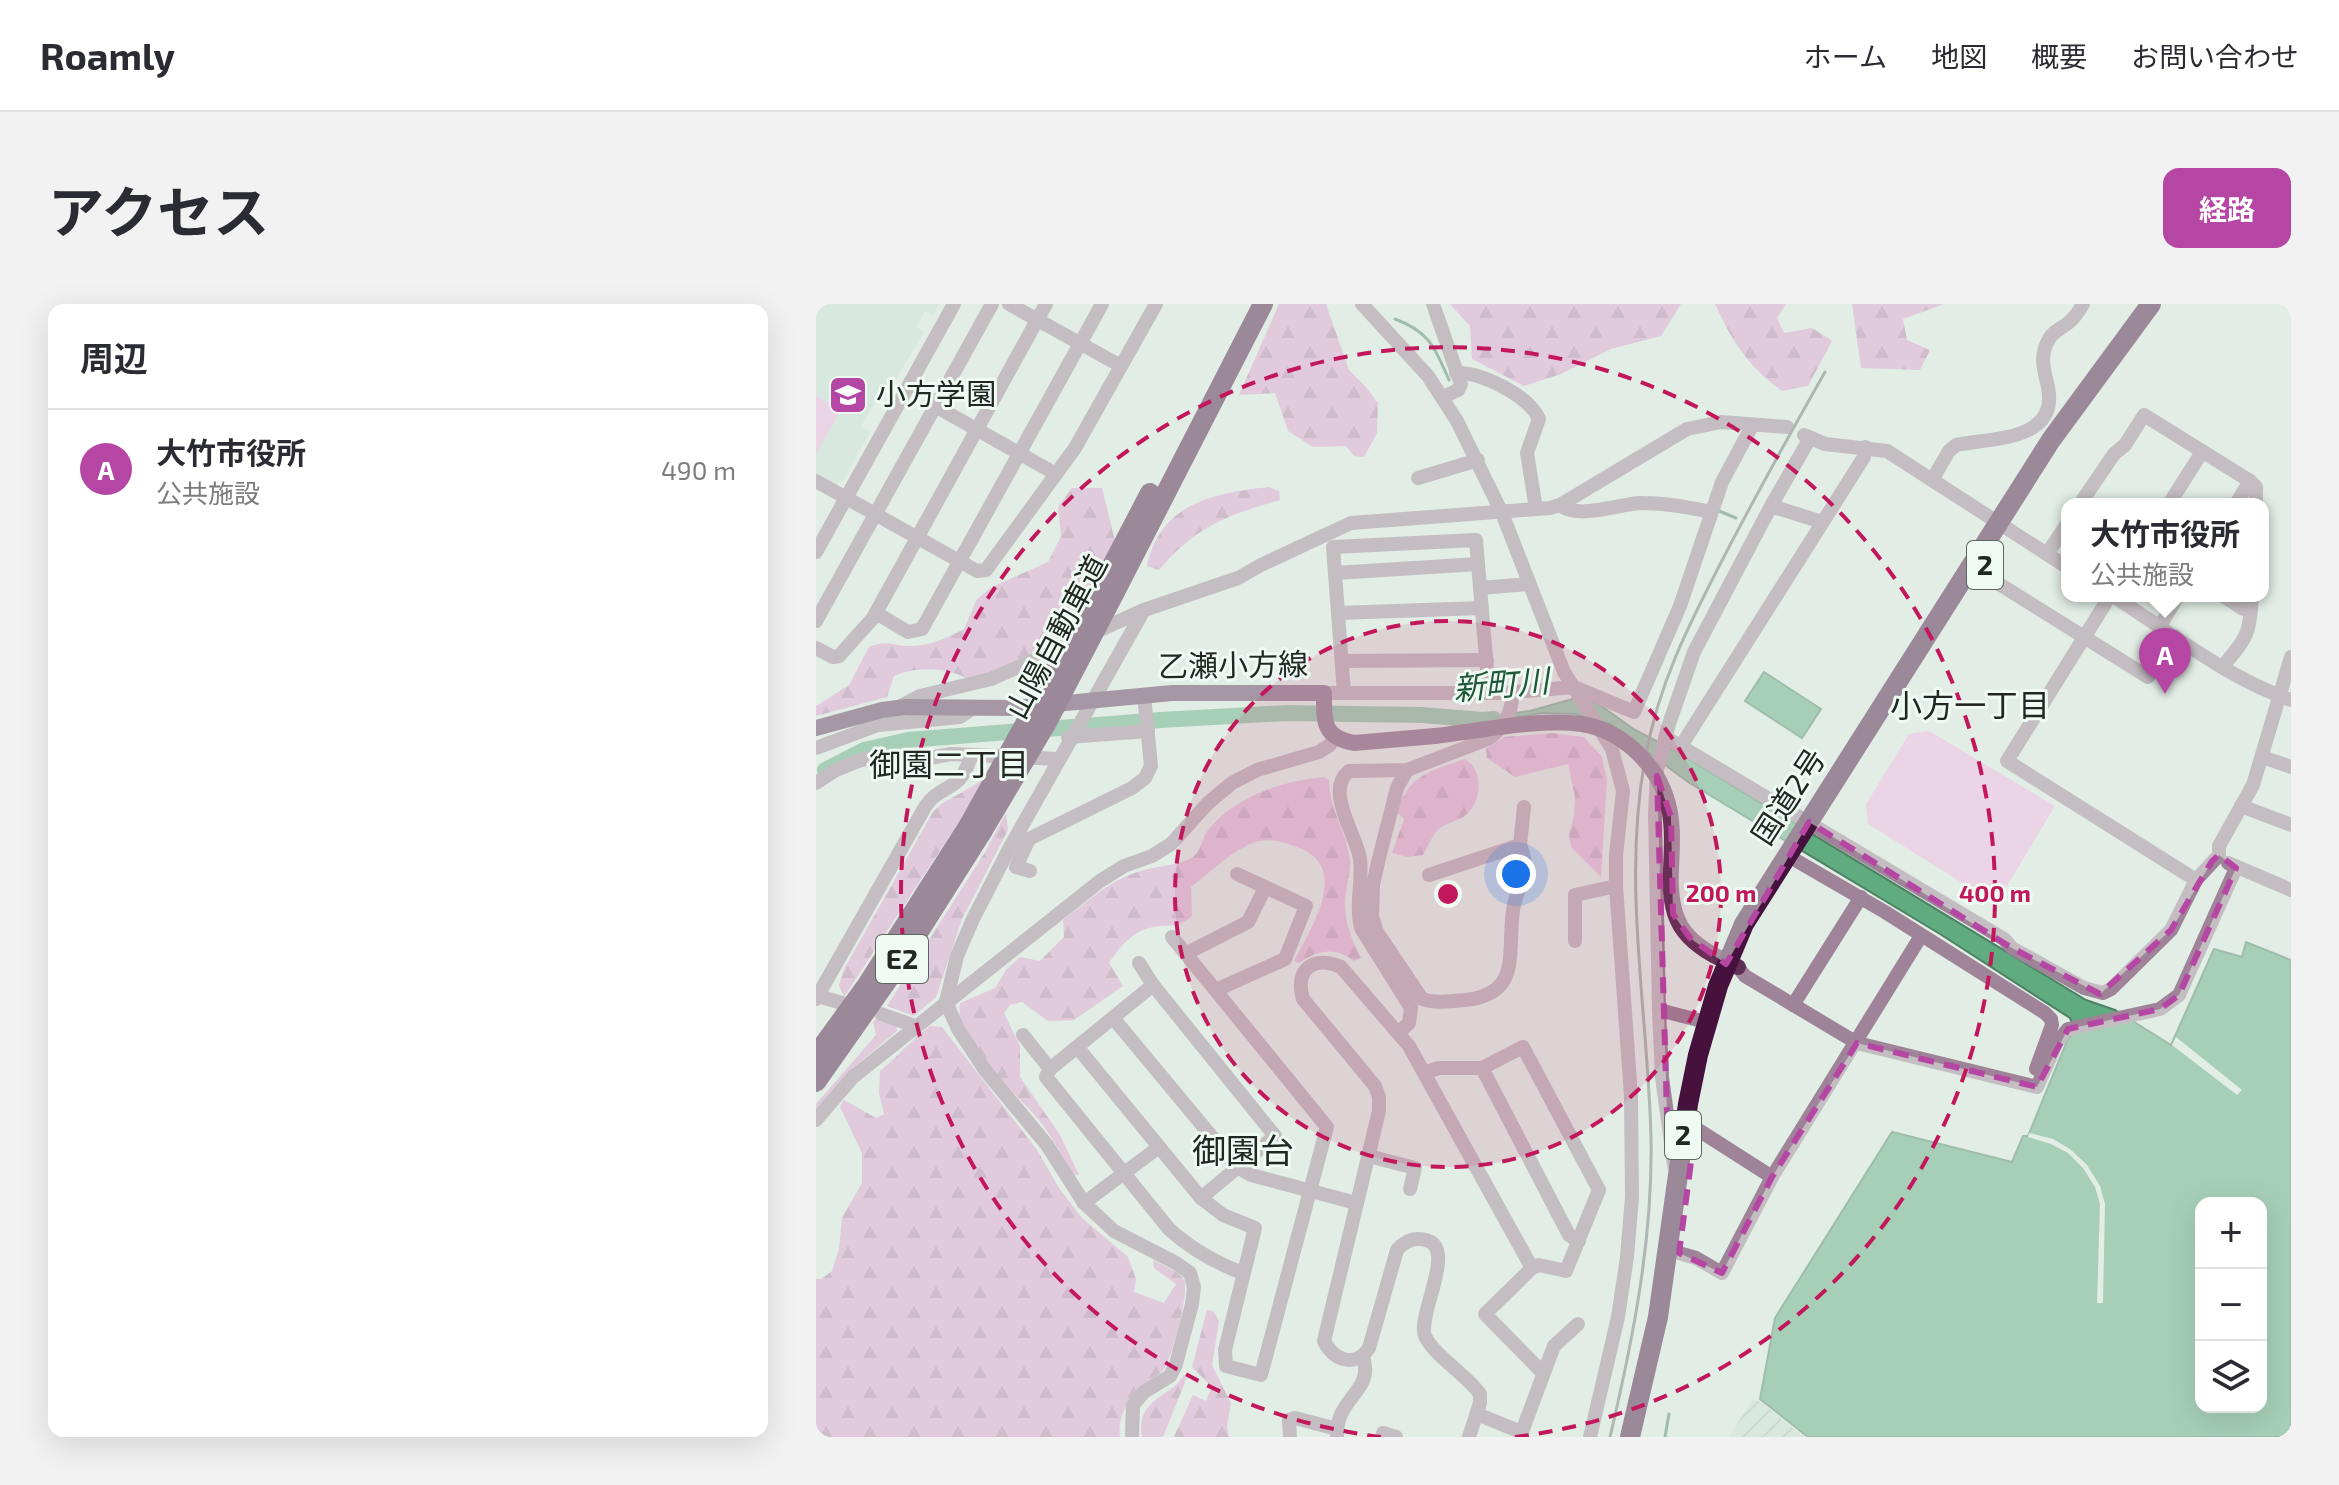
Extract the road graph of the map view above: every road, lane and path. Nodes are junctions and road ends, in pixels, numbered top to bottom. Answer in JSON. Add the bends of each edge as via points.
{"nodes":[{"id":1,"x":954,"y":304,"type":"edge"},
{"id":2,"x":992,"y":304,"type":"edge"},
{"id":3,"x":1009,"y":304,"type":"edge"},
{"id":4,"x":1046,"y":304,"type":"edge"},
{"id":5,"x":1102,"y":304,"type":"edge"},
{"id":6,"x":1156,"y":304,"type":"edge"},
{"id":7,"x":1248,"y":304,"type":"edge"},
{"id":8,"x":1263,"y":304,"type":"edge"},
{"id":9,"x":1362,"y":304,"type":"edge"},
{"id":10,"x":1433,"y":304,"type":"edge"},
{"id":11,"x":2083,"y":304,"type":"edge"},
{"id":12,"x":2151,"y":304,"type":"edge"},
{"id":13,"x":2164,"y":304,"type":"edge"},
{"id":14,"x":1037,"y":320,"type":"junction"},
{"id":15,"x":1080,"y":344,"type":"junction"},
{"id":16,"x":1121,"y":366,"type":"junction"},
{"id":17,"x":1456,"y":373,"type":"junction"},
{"id":18,"x":1443,"y":397,"type":"junction"},
{"id":19,"x":935,"y":406,"type":"junction"},
{"id":20,"x":1752,"y":426,"type":"junction"},
{"id":21,"x":1787,"y":427,"type":"dead end"},
{"id":22,"x":977,"y":430,"type":"junction"},
{"id":23,"x":1865,"y":447,"type":"junction"},
{"id":24,"x":2202,"y":452,"type":"junction"},
{"id":25,"x":1019,"y":453,"type":"junction"},
{"id":26,"x":1478,"y":460,"type":"junction"},
{"id":27,"x":1056,"y":474,"type":"junction"},
{"id":28,"x":1418,"y":478,"type":"dead end"},
{"id":29,"x":1932,"y":480,"type":"junction"},
{"id":30,"x":816,"y":481,"type":"edge"},
{"id":31,"x":2250,"y":481,"type":"junction"},
{"id":32,"x":846,"y":498,"type":"junction"},
{"id":33,"x":2084,"y":498,"type":"edge"},
{"id":34,"x":2173,"y":498,"type":"edge"},
{"id":35,"x":2240,"y":498,"type":"edge"},
{"id":36,"x":2256,"y":498,"type":"edge"},
{"id":37,"x":1156,"y":501,"type":"junction"},
{"id":38,"x":1560,"y":505,"type":"junction"},
{"id":39,"x":1771,"y":506,"type":"junction"},
{"id":40,"x":1536,"y":509,"type":"junction"},
{"id":41,"x":1711,"y":512,"type":"junction"},
{"id":42,"x":1502,"y":513,"type":"junction"},
{"id":43,"x":875,"y":514,"type":"junction"},
{"id":44,"x":1822,"y":522,"type":"junction"},
{"id":45,"x":2002,"y":526,"type":"junction"},
{"id":46,"x":2061,"y":533,"type":"edge"},
{"id":47,"x":918,"y":537,"type":"junction"},
{"id":48,"x":816,"y":552,"type":"edge"},
{"id":49,"x":2047,"y":554,"type":"junction"},
{"id":50,"x":960,"y":561,"type":"junction"},
{"id":51,"x":2061,"y":563,"type":"edge"},
{"id":52,"x":1478,"y":564,"type":"junction"},
{"id":53,"x":1980,"y":572,"type":"junction"},
{"id":54,"x":1335,"y":573,"type":"junction"},
{"id":55,"x":1528,"y":584,"type":"junction"},
{"id":56,"x":1480,"y":588,"type":"junction"},
{"id":57,"x":2108,"y":602,"type":"edge"},
{"id":58,"x":2122,"y":602,"type":"edge"},
{"id":59,"x":2174,"y":602,"type":"edge"},
{"id":60,"x":2232,"y":602,"type":"edge"},
{"id":61,"x":2252,"y":603,"type":"edge"},
{"id":62,"x":1482,"y":608,"type":"junction"},
{"id":63,"x":1144,"y":610,"type":"junction"},
{"id":64,"x":876,"y":613,"type":"junction"},
{"id":65,"x":1338,"y":613,"type":"junction"},
{"id":66,"x":816,"y":621,"type":"edge"},
{"id":67,"x":2160,"y":626,"type":"junction"},
{"id":68,"x":2084,"y":636,"type":"junction"},
{"id":69,"x":2175,"y":636,"type":"junction"},
{"id":70,"x":816,"y":648,"type":"edge"},
{"id":71,"x":2291,"y":657,"type":"edge"},
{"id":72,"x":1487,"y":660,"type":"junction"},
{"id":73,"x":1342,"y":661,"type":"junction"},
{"id":74,"x":2223,"y":666,"type":"junction"},
{"id":75,"x":1344,"y":693,"type":"junction"},
{"id":76,"x":1489,"y":693,"type":"junction"},
{"id":77,"x":1580,"y":694,"type":"junction"},
{"id":78,"x":1324,"y":696,"type":"junction"},
{"id":79,"x":1512,"y":696,"type":"junction"},
{"id":80,"x":2286,"y":698,"type":"edge"},
{"id":81,"x":1145,"y":699,"type":"junction"},
{"id":82,"x":1091,"y":704,"type":"junction"},
{"id":83,"x":975,"y":707,"type":"junction"},
{"id":84,"x":897,"y":708,"type":"junction"},
{"id":85,"x":816,"y":728,"type":"edge"},
{"id":86,"x":1148,"y":730,"type":"junction"},
{"id":87,"x":1330,"y":730,"type":"junction"},
{"id":88,"x":1071,"y":736,"type":"junction"},
{"id":89,"x":1664,"y":740,"type":"junction"},
{"id":90,"x":1681,"y":746,"type":"junction"},
{"id":91,"x":816,"y":748,"type":"edge"},
{"id":92,"x":971,"y":755,"type":"junction"},
{"id":93,"x":2262,"y":757,"type":"junction"},
{"id":94,"x":1059,"y":759,"type":"junction"},
{"id":95,"x":2291,"y":767,"type":"edge"},
{"id":96,"x":1407,"y":770,"type":"junction"},
{"id":97,"x":816,"y":783,"type":"edge"},
{"id":98,"x":2241,"y":806,"type":"junction"},
{"id":99,"x":1524,"y":807,"type":"dead end"},
{"id":100,"x":2291,"y":825,"type":"edge"},
{"id":101,"x":1812,"y":827,"type":"junction"},
{"id":102,"x":976,"y":828,"type":"junction"},
{"id":103,"x":1520,"y":845,"type":"junction"},
{"id":104,"x":2219,"y":855,"type":"junction"},
{"id":105,"x":1796,"y":856,"type":"junction"},
{"id":106,"x":2236,"y":868,"type":"junction"},
{"id":107,"x":1030,"y":871,"type":"dead end"},
{"id":108,"x":1237,"y":874,"type":"dead end"},
{"id":109,"x":1429,"y":875,"type":"dead end"},
{"id":110,"x":2196,"y":880,"type":"junction"},
{"id":111,"x":1616,"y":886,"type":"junction"},
{"id":112,"x":1265,"y":888,"type":"junction"},
{"id":113,"x":2291,"y":890,"type":"edge"},
{"id":114,"x":1861,"y":897,"type":"junction"},
{"id":115,"x":1921,"y":936,"type":"junction"},
{"id":116,"x":1172,"y":937,"type":"dead end"},
{"id":117,"x":1575,"y":941,"type":"dead end"},
{"id":118,"x":1187,"y":953,"type":"junction"},
{"id":119,"x":1139,"y":963,"type":"dead end"},
{"id":120,"x":1732,"y":964,"type":"junction"},
{"id":121,"x":1153,"y":985,"type":"junction"},
{"id":122,"x":1216,"y":990,"type":"junction"},
{"id":123,"x":817,"y":997,"type":"edge"},
{"id":124,"x":946,"y":1002,"type":"junction"},
{"id":125,"x":842,"y":1003,"type":"dead end"},
{"id":126,"x":1793,"y":1005,"type":"junction"},
{"id":127,"x":1659,"y":1010,"type":"junction"},
{"id":128,"x":881,"y":1014,"type":"dead end"},
{"id":129,"x":1114,"y":1019,"type":"junction"},
{"id":130,"x":1706,"y":1022,"type":"junction"},
{"id":131,"x":915,"y":1026,"type":"junction"},
{"id":132,"x":1398,"y":1033,"type":"junction"},
{"id":133,"x":1023,"y":1035,"type":"dead end"},
{"id":134,"x":1857,"y":1043,"type":"junction"},
{"id":135,"x":1078,"y":1048,"type":"junction"},
{"id":136,"x":816,"y":1055,"type":"edge"},
{"id":137,"x":1482,"y":1068,"type":"junction"},
{"id":138,"x":1050,"y":1069,"type":"junction"},
{"id":139,"x":1426,"y":1072,"type":"junction"},
{"id":140,"x":816,"y":1082,"type":"edge"},
{"id":141,"x":2030,"y":1087,"type":"junction"},
{"id":142,"x":816,"y":1120,"type":"edge"},
{"id":143,"x":1683,"y":1120,"type":"junction"},
{"id":144,"x":1159,"y":1147,"type":"junction"},
{"id":145,"x":1369,"y":1156,"type":"junction"},
{"id":146,"x":1237,"y":1167,"type":"junction"},
{"id":147,"x":1125,"y":1175,"type":"junction"},
{"id":148,"x":1772,"y":1177,"type":"junction"},
{"id":149,"x":1410,"y":1189,"type":"dead end"},
{"id":150,"x":1310,"y":1192,"type":"junction"},
{"id":151,"x":1201,"y":1198,"type":"junction"},
{"id":152,"x":1084,"y":1203,"type":"junction"},
{"id":153,"x":1356,"y":1203,"type":"junction"},
{"id":154,"x":1579,"y":1241,"type":"junction"},
{"id":155,"x":1679,"y":1253,"type":"junction"},
{"id":156,"x":1532,"y":1268,"type":"junction"},
{"id":157,"x":1242,"y":1273,"type":"junction"},
{"id":158,"x":1578,"y":1324,"type":"dead end"},
{"id":159,"x":1363,"y":1357,"type":"junction"},
{"id":160,"x":1542,"y":1372,"type":"junction"},
{"id":161,"x":1477,"y":1414,"type":"junction"},
{"id":162,"x":1337,"y":1433,"type":"edge"},
{"id":163,"x":1521,"y":1434,"type":"edge"},
{"id":164,"x":1132,"y":1437,"type":"edge"},
{"id":165,"x":1290,"y":1437,"type":"edge"},
{"id":166,"x":1469,"y":1437,"type":"edge"},
{"id":167,"x":1590,"y":1437,"type":"edge"},
{"id":168,"x":1600,"y":1437,"type":"edge"},
{"id":169,"x":1630,"y":1437,"type":"edge"},
{"id":170,"x":1642,"y":1437,"type":"edge"}],
"edges":[{"from":1,"to":32,"type":"street"},
{"from":2,"to":19,"type":"street"},
{"from":3,"to":14,"type":"street"},
{"from":4,"to":14,"type":"street"},
{"from":5,"to":15,"type":"street"},
{"from":6,"to":16,"type":"street"},
{"from":7,"to":37,"type":"highway","number":"E2"},
{"from":8,"to":37,"type":"highway","number":"E2"},
{"from":9,"to":18,"type":"street"},
{"from":10,"to":17,"type":"street"},
{"from":11,"to":29,"type":"street","via":[[2075,318],[2049,339],[2043,353],[2048,396],[2038,422],[2010,438],[1956,445]]},
{"from":12,"to":45,"type":"highway","name":"国道2号","number":"2","via":[[2051,440]]},
{"from":13,"to":45,"type":"highway","name":"国道2号","number":"2"},
{"from":14,"to":15,"type":"street"},
{"from":14,"to":22,"type":"street"},
{"from":15,"to":16,"type":"street"},
{"from":15,"to":25,"type":"street"},
{"from":16,"to":27,"type":"street"},
{"from":17,"to":18,"type":"street","via":[[1458,390]]},
{"from":17,"to":40,"type":"street","via":[[1469,373],[1523,398],[1537,414],[1527,453]]},
{"from":18,"to":26,"type":"street"},
{"from":19,"to":22,"type":"street"},
{"from":19,"to":43,"type":"street"},
{"from":20,"to":21,"type":"street"},
{"from":20,"to":38,"type":"street","via":[[1721,422],[1687,429]]},
{"from":20,"to":41,"type":"street"},
{"from":22,"to":25,"type":"street"},
{"from":22,"to":47,"type":"street"},
{"from":23,"to":29,"type":"street","via":[[1887,451]]},
{"from":23,"to":39,"type":"street","via":[[1807,436]]},
{"from":23,"to":44,"type":"street","via":[[1864,457]]},
{"from":24,"to":31,"type":"street"},
{"from":24,"to":33,"type":"street","via":[[2144,415]]},
{"from":24,"to":34,"type":"street"},
{"from":25,"to":27,"type":"street"},
{"from":25,"to":50,"type":"street"},
{"from":26,"to":28,"type":"street"},
{"from":26,"to":42,"type":"street"},
{"from":27,"to":50,"type":"street","via":[[986,570]]},
{"from":29,"to":45,"type":"street"},
{"from":30,"to":32,"type":"street"},
{"from":31,"to":35,"type":"street"},
{"from":31,"to":36,"type":"street"},
{"from":32,"to":43,"type":"street"},
{"from":32,"to":48,"type":"street"},
{"from":37,"to":102,"type":"highway","name":"山陽自動車道","number":"E2","bridge":true,"via":[[1080,661]]},
{"from":37,"to":102,"type":"highway","name":"山陽自動車道","number":"E2","bridge":true,"via":[[1132,526]]},
{"from":38,"to":40,"type":"street"},
{"from":38,"to":41,"type":"street","via":[[1577,512],[1640,503]]},
{"from":39,"to":44,"type":"street"},
{"from":39,"to":89,"type":"street","via":[[1694,652]]},
{"from":40,"to":42,"type":"street"},
{"from":41,"to":77,"type":"street","via":[[1680,606],[1634,712]]},
{"from":42,"to":55,"type":"street"},
{"from":42,"to":63,"type":"street","via":[[1351,523],[1238,578]]},
{"from":42,"to":77,"type":"street","via":[[1512,525]]},
{"from":43,"to":47,"type":"street"},
{"from":43,"to":66,"type":"street"},
{"from":44,"to":90,"type":"street"},
{"from":45,"to":49,"type":"street"},
{"from":45,"to":53,"type":"highway","name":"国道2号","number":"2"},
{"from":45,"to":101,"type":"highway","name":"国道2号","number":"2"},
{"from":46,"to":49,"type":"street"},
{"from":47,"to":50,"type":"street"},
{"from":47,"to":64,"type":"street"},
{"from":49,"to":51,"type":"street"},
{"from":50,"to":64,"type":"street","via":[[921,630],[908,632]]},
{"from":52,"to":54,"type":"street"},
{"from":52,"to":54,"type":"street","via":[[1476,540],[1333,547]]},
{"from":52,"to":56,"type":"street"},
{"from":53,"to":68,"type":"street"},
{"from":53,"to":101,"type":"highway","name":"国道2号","number":"2"},
{"from":54,"to":65,"type":"street"},
{"from":55,"to":56,"type":"street"},
{"from":55,"to":77,"type":"street","via":[[1564,672]]},
{"from":56,"to":62,"type":"street"},
{"from":57,"to":68,"type":"street"},
{"from":58,"to":67,"type":"street"},
{"from":59,"to":67,"type":"street"},
{"from":60,"to":61,"type":"street","via":[[2243,609]]},
{"from":61,"to":74,"type":"street","via":[[2245,640]]},
{"from":62,"to":65,"type":"street"},
{"from":62,"to":72,"type":"street"},
{"from":63,"to":82,"type":"street"},
{"from":63,"to":84,"type":"street","via":[[991,679],[920,696]]},
{"from":64,"to":70,"type":"street","via":[[839,656]]},
{"from":65,"to":73,"type":"street"},
{"from":67,"to":69,"type":"street"},
{"from":68,"to":69,"type":"street","via":[[2148,677]]},
{"from":68,"to":110,"type":"street","via":[[2007,761]]},
{"from":69,"to":74,"type":"street"},
{"from":71,"to":80,"type":"street"},
{"from":72,"to":73,"type":"street"},
{"from":72,"to":76,"type":"street"},
{"from":73,"to":75,"type":"street"},
{"from":74,"to":80,"type":"street"},
{"from":75,"to":76,"type":"street"},
{"from":75,"to":78,"type":"street"},
{"from":76,"to":79,"type":"street"},
{"from":77,"to":79,"type":"street"},
{"from":77,"to":111,"type":"street","via":[[1612,749],[1623,791]]},
{"from":77,"to":168,"type":"street","via":[[1619,746],[1629,782],[1624,886],[1641,1139],[1634,1263]]},
{"from":78,"to":81,"type":"main road","name":"乙瀬小方線"},
{"from":78,"to":87,"type":"main road","name":"乙瀬小方線"},
{"from":79,"to":96,"type":"street","via":[[1499,732]]},
{"from":80,"to":93,"type":"street"},
{"from":81,"to":82,"type":"main road","name":"乙瀬小方線"},
{"from":81,"to":86,"type":"street"},
{"from":82,"to":83,"type":"main road","name":"乙瀬小方線"},
{"from":82,"to":88,"type":"street"},
{"from":83,"to":84,"type":"main road","name":"乙瀬小方線"},
{"from":83,"to":91,"type":"street","via":[[960,717],[878,725]]},
{"from":84,"to":85,"type":"main road","name":"乙瀬小方線"},
{"from":86,"to":88,"type":"street"},
{"from":86,"to":107,"type":"street","via":[[1151,766],[1145,778],[1029,839],[1016,867]]},
{"from":87,"to":120,"type":"main road","bridge":true,"via":[[1354,743],[1558,723],[1612,734],[1643,758],[1666,797],[1673,843],[1671,902],[1678,924],[1690,938]]},
{"from":87,"to":124,"type":"street","via":[[1330,745],[1319,752],[1232,783],[1171,844],[1100,881]]},
{"from":88,"to":94,"type":"street"},
{"from":89,"to":90,"type":"street"},
{"from":89,"to":127,"type":"street","via":[[1655,815]]},
{"from":90,"to":101,"type":"street"},
{"from":92,"to":94,"type":"street"},
{"from":92,"to":97,"type":"street","via":[[876,757]]},
{"from":92,"to":123,"type":"street","via":[[959,781],[930,799]]},
{"from":93,"to":95,"type":"street"},
{"from":93,"to":98,"type":"street"},
{"from":94,"to":124,"type":"street","via":[[973,919]]},
{"from":96,"to":103,"type":"street","via":[[1397,788],[1379,858],[1372,916],[1422,999],[1485,998],[1502,985],[1515,903],[1527,872]]},
{"from":96,"to":132,"type":"street","via":[[1349,771],[1340,791],[1360,861],[1361,928],[1411,1008],[1409,1023]]},
{"from":98,"to":100,"type":"street"},
{"from":98,"to":104,"type":"street"},
{"from":99,"to":103,"type":"street"},
{"from":101,"to":105,"type":"highway","name":"国道2号","number":"2"},
{"from":101,"to":110,"type":"street","via":[[2096,993],[2111,989],[2171,930]]},
{"from":102,"to":136,"type":"highway","name":"山陽自動車道","number":"E2"},
{"from":102,"to":140,"type":"highway","name":"山陽自動車道","number":"E2","via":[[894,971]]},
{"from":103,"to":109,"type":"street"},
{"from":104,"to":106,"type":"street"},
{"from":104,"to":110,"type":"street"},
{"from":105,"to":114,"type":"street"},
{"from":105,"to":120,"type":"highway","name":"国道2号","number":"2","via":[[1744,924]]},
{"from":106,"to":113,"type":"street"},
{"from":106,"to":141,"type":"street","via":[[2173,1002],[2076,1026],[2060,1037],[2041,1082]]},
{"from":108,"to":112,"type":"street"},
{"from":111,"to":117,"type":"street","via":[[1575,895]]},
{"from":111,"to":167,"type":"street","via":[[1631,1096],[1632,1197],[1618,1317]]},
{"from":112,"to":118,"type":"street","via":[[1248,922]]},
{"from":112,"to":122,"type":"street","via":[[1306,906],[1285,959]]},
{"from":114,"to":115,"type":"street"},
{"from":114,"to":126,"type":"street"},
{"from":115,"to":134,"type":"street"},
{"from":115,"to":141,"type":"street","via":[[2051,1019]]},
{"from":116,"to":118,"type":"street"},
{"from":118,"to":122,"type":"street"},
{"from":119,"to":121,"type":"street"},
{"from":120,"to":126,"type":"street"},
{"from":120,"to":130,"type":"highway","name":"国道2号","number":"2"},
{"from":120,"to":143,"type":"highway","name":"国道2号","number":"2","via":[[1714,1037]]},
{"from":121,"to":129,"type":"street"},
{"from":121,"to":146,"type":"street","via":[[1275,1136]]},
{"from":122,"to":150,"type":"street","via":[[1327,1127]]},
{"from":123,"to":125,"type":"street"},
{"from":124,"to":131,"type":"street"},
{"from":124,"to":152,"type":"street","via":[[985,1070],[1047,1145]]},
{"from":126,"to":134,"type":"street"},
{"from":127,"to":130,"type":"street"},
{"from":127,"to":143,"type":"street"},
{"from":128,"to":131,"type":"street"},
{"from":129,"to":135,"type":"street"},
{"from":129,"to":146,"type":"street"},
{"from":130,"to":143,"type":"highway","name":"国道2号","number":"2"},
{"from":131,"to":142,"type":"street","via":[[853,1077]]},
{"from":132,"to":139,"type":"street"},
{"from":132,"to":145,"type":"street","via":[[1341,967],[1316,962],[1306,968],[1301,978],[1303,999],[1379,1097]]},
{"from":133,"to":138,"type":"street"},
{"from":134,"to":141,"type":"street"},
{"from":134,"to":148,"type":"street"},
{"from":135,"to":138,"type":"street"},
{"from":135,"to":144,"type":"street"},
{"from":137,"to":139,"type":"street"},
{"from":137,"to":154,"type":"street","via":[[1569,1235]]},
{"from":137,"to":154,"type":"street","via":[[1523,1047],[1599,1190]]},
{"from":138,"to":147,"type":"street","via":[[1046,1077]]},
{"from":139,"to":156,"type":"street"},
{"from":143,"to":148,"type":"street"},
{"from":143,"to":155,"type":"highway","name":"国道2号","number":"2"},
{"from":143,"to":169,"type":"highway","name":"国道2号","number":"2","via":[[1658,1317]]},
{"from":144,"to":147,"type":"street"},
{"from":144,"to":151,"type":"street"},
{"from":145,"to":149,"type":"street","via":[[1415,1168]]},
{"from":145,"to":153,"type":"street"},
{"from":146,"to":150,"type":"street"},
{"from":146,"to":151,"type":"street"},
{"from":147,"to":152,"type":"street"},
{"from":147,"to":157,"type":"street","via":[[1189,1247]]},
{"from":148,"to":155,"type":"street","via":[[1722,1273]]},
{"from":150,"to":153,"type":"street"},
{"from":150,"to":157,"type":"street","via":[[1261,1375],[1226,1366]]},
{"from":151,"to":157,"type":"street","via":[[1223,1215],[1255,1228]]},
{"from":152,"to":164,"type":"street","via":[[1114,1231],[1190,1273],[1194,1287],[1176,1364],[1170,1376],[1133,1405]]},
{"from":153,"to":159,"type":"street","via":[[1324,1341],[1336,1357]]},
{"from":154,"to":156,"type":"street","via":[[1566,1271]]},
{"from":155,"to":170,"type":"highway","name":"国道2号","number":"2"},
{"from":156,"to":160,"type":"street","via":[[1485,1314]]},
{"from":158,"to":160,"type":"street","via":[[1554,1346]]},
{"from":159,"to":161,"type":"street","via":[[1397,1250],[1402,1243],[1426,1240],[1439,1260],[1423,1327],[1426,1337],[1480,1394]]},
{"from":159,"to":162,"type":"street","via":[[1363,1386],[1343,1407]]},
{"from":160,"to":163,"type":"street"},
{"from":161,"to":163,"type":"street"},
{"from":161,"to":166,"type":"street"},
{"from":162,"to":165,"type":"street","via":[[1295,1418],[1289,1420]]}]}
